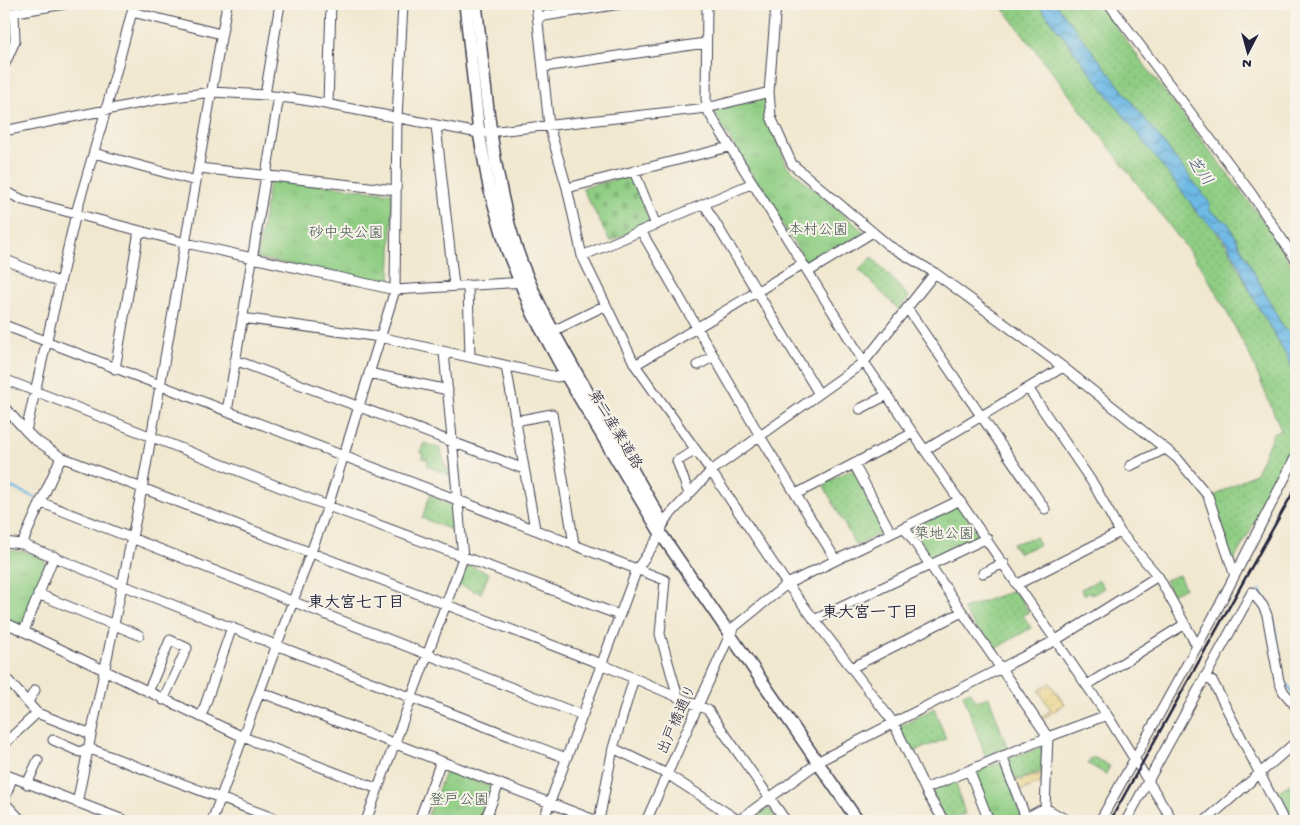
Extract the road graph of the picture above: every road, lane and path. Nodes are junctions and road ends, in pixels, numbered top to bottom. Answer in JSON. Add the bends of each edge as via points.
{"nodes":[{"id":1,"x":65,"y":4,"type":"edge"},
{"id":2,"x":227,"y":4,"type":"edge"},
{"id":3,"x":280,"y":4,"type":"edge"},
{"id":4,"x":328,"y":4,"type":"edge"},
{"id":5,"x":403,"y":4,"type":"edge"},
{"id":6,"x":465,"y":4,"type":"edge"},
{"id":7,"x":476,"y":4,"type":"edge"},
{"id":8,"x":536,"y":4,"type":"edge"},
{"id":9,"x":620,"y":4,"type":"edge"},
{"id":10,"x":707,"y":4,"type":"edge"},
{"id":11,"x":776,"y":4,"type":"edge"},
{"id":12,"x":1109,"y":4,"type":"edge"},
{"id":13,"x":133,"y":8,"type":"edge"},
{"id":14,"x":14,"y":13,"type":"junction"},
{"id":15,"x":4,"y":14,"type":"edge"},
{"id":16,"x":538,"y":17,"type":"junction"},
{"id":17,"x":221,"y":34,"type":"junction"},
{"id":18,"x":705,"y":43,"type":"junction"},
{"id":19,"x":4,"y":66,"type":"edge"},
{"id":20,"x":543,"y":66,"type":"junction"},
{"id":21,"x":212,"y":92,"type":"junction"},
{"id":22,"x":769,"y":92,"type":"junction"},
{"id":23,"x":265,"y":94,"type":"junction"},
{"id":24,"x":279,"y":96,"type":"junction"},
{"id":25,"x":328,"y":104,"type":"junction"},
{"id":26,"x":707,"y":108,"type":"junction"},
{"id":27,"x":106,"y":110,"type":"junction"},
{"id":28,"x":397,"y":118,"type":"junction"},
{"id":29,"x":436,"y":126,"type":"junction"},
{"id":30,"x":549,"y":126,"type":"junction"},
{"id":31,"x":4,"y":131,"type":"edge"},
{"id":32,"x":485,"y":133,"type":"junction"},
{"id":33,"x":729,"y":148,"type":"junction"},
{"id":34,"x":94,"y":153,"type":"junction"},
{"id":35,"x":199,"y":168,"type":"junction"},
{"id":36,"x":634,"y":170,"type":"junction"},
{"id":37,"x":266,"y":175,"type":"junction"},
{"id":38,"x":196,"y":181,"type":"junction"},
{"id":39,"x":753,"y":183,"type":"junction"},
{"id":40,"x":567,"y":188,"type":"junction"},
{"id":41,"x":396,"y":190,"type":"junction"},
{"id":42,"x":4,"y":191,"type":"edge"},
{"id":43,"x":704,"y":204,"type":"junction"},
{"id":44,"x":76,"y":213,"type":"junction"},
{"id":45,"x":656,"y":224,"type":"junction"},
{"id":46,"x":138,"y":231,"type":"junction"},
{"id":47,"x":641,"y":231,"type":"junction"},
{"id":48,"x":873,"y":232,"type":"junction"},
{"id":49,"x":186,"y":243,"type":"junction"},
{"id":50,"x":582,"y":256,"type":"junction"},
{"id":51,"x":252,"y":258,"type":"junction"},
{"id":52,"x":4,"y":259,"type":"edge"},
{"id":53,"x":1296,"y":260,"type":"edge"},
{"id":54,"x":806,"y":268,"type":"junction"},
{"id":55,"x":935,"y":274,"type":"junction"},
{"id":56,"x":524,"y":282,"type":"junction"},
{"id":57,"x":60,"y":283,"type":"junction"},
{"id":58,"x":454,"y":286,"type":"junction"},
{"id":59,"x":468,"y":286,"type":"junction"},
{"id":60,"x":395,"y":290,"type":"junction"},
{"id":61,"x":757,"y":292,"type":"junction"},
{"id":62,"x":606,"y":305,"type":"junction"},
{"id":63,"x":907,"y":308,"type":"junction"},
{"id":64,"x":242,"y":318,"type":"junction"},
{"id":65,"x":4,"y":325,"type":"edge"},
{"id":66,"x":697,"y":327,"type":"junction"},
{"id":67,"x":548,"y":333,"type":"junction"},
{"id":68,"x":380,"y":337,"type":"junction"},
{"id":69,"x":45,"y":343,"type":"junction"},
{"id":70,"x":444,"y":352,"type":"junction"},
{"id":71,"x":714,"y":356,"type":"junction"},
{"id":72,"x":470,"y":357,"type":"junction"},
{"id":73,"x":235,"y":360,"type":"junction"},
{"id":74,"x":864,"y":362,"type":"junction"},
{"id":75,"x":635,"y":365,"type":"junction"},
{"id":76,"x":698,"y":365,"type":"dead end"},
{"id":77,"x":506,"y":366,"type":"junction"},
{"id":78,"x":1063,"y":367,"type":"junction"},
{"id":79,"x":115,"y":369,"type":"junction"},
{"id":80,"x":369,"y":373,"type":"junction"},
{"id":81,"x":571,"y":374,"type":"junction"},
{"id":82,"x":4,"y":379,"type":"edge"},
{"id":83,"x":160,"y":386,"type":"junction"},
{"id":84,"x":1028,"y":388,"type":"junction"},
{"id":85,"x":448,"y":390,"type":"junction"},
{"id":86,"x":36,"y":391,"type":"junction"},
{"id":87,"x":818,"y":394,"type":"junction"},
{"id":88,"x":887,"y":395,"type":"junction"},
{"id":89,"x":4,"y":407,"type":"edge"},
{"id":90,"x":358,"y":408,"type":"junction"},
{"id":91,"x":860,"y":409,"type":"dead end"},
{"id":92,"x":227,"y":412,"type":"junction"},
{"id":93,"x":982,"y":416,"type":"junction"},
{"id":94,"x":516,"y":421,"type":"junction"},
{"id":95,"x":26,"y":431,"type":"junction"},
{"id":96,"x":913,"y":433,"type":"junction"},
{"id":97,"x":760,"y":436,"type":"junction"},
{"id":98,"x":151,"y":437,"type":"junction"},
{"id":99,"x":453,"y":443,"type":"junction"},
{"id":100,"x":1165,"y":449,"type":"junction"},
{"id":101,"x":696,"y":450,"type":"junction"},
{"id":102,"x":925,"y":450,"type":"junction"},
{"id":103,"x":343,"y":456,"type":"junction"},
{"id":104,"x":1296,"y":456,"type":"edge"},
{"id":105,"x":61,"y":457,"type":"junction"},
{"id":106,"x":854,"y":464,"type":"junction"},
{"id":107,"x":1130,"y":466,"type":"dead end"},
{"id":108,"x":524,"y":469,"type":"junction"},
{"id":109,"x":711,"y":471,"type":"junction"},
{"id":110,"x":142,"y":489,"type":"junction"},
{"id":111,"x":689,"y":494,"type":"junction"},
{"id":112,"x":796,"y":494,"type":"junction"},
{"id":113,"x":458,"y":500,"type":"junction"},
{"id":114,"x":960,"y":500,"type":"junction"},
{"id":115,"x":40,"y":502,"type":"junction"},
{"id":116,"x":328,"y":506,"type":"junction"},
{"id":117,"x":1045,"y":509,"type":"dead end"},
{"id":118,"x":904,"y":527,"type":"junction"},
{"id":119,"x":662,"y":528,"type":"junction"},
{"id":120,"x":535,"y":529,"type":"junction"},
{"id":121,"x":1120,"y":532,"type":"junction"},
{"id":122,"x":891,"y":533,"type":"junction"},
{"id":123,"x":132,"y":538,"type":"junction"},
{"id":124,"x":987,"y":538,"type":"junction"},
{"id":125,"x":4,"y":542,"type":"edge"},
{"id":126,"x":22,"y":544,"type":"junction"},
{"id":127,"x":574,"y":544,"type":"junction"},
{"id":128,"x":310,"y":554,"type":"junction"},
{"id":129,"x":54,"y":556,"type":"junction"},
{"id":130,"x":464,"y":558,"type":"junction"},
{"id":131,"x":836,"y":560,"type":"junction"},
{"id":132,"x":1004,"y":563,"type":"junction"},
{"id":133,"x":929,"y":565,"type":"junction"},
{"id":134,"x":637,"y":568,"type":"junction"},
{"id":135,"x":983,"y":573,"type":"dead end"},
{"id":136,"x":1234,"y":573,"type":"junction"},
{"id":137,"x":1158,"y":576,"type":"junction"},
{"id":138,"x":787,"y":584,"type":"junction"},
{"id":139,"x":1018,"y":584,"type":"junction"},
{"id":140,"x":122,"y":585,"type":"junction"},
{"id":141,"x":38,"y":594,"type":"junction"},
{"id":142,"x":293,"y":601,"type":"junction"},
{"id":143,"x":446,"y":606,"type":"junction"},
{"id":144,"x":962,"y":612,"type":"junction"},
{"id":145,"x":619,"y":615,"type":"junction"},
{"id":146,"x":814,"y":620,"type":"junction"},
{"id":147,"x":4,"y":622,"type":"edge"},
{"id":148,"x":1185,"y":624,"type":"junction"},
{"id":149,"x":114,"y":625,"type":"junction"},
{"id":150,"x":232,"y":627,"type":"junction"},
{"id":151,"x":24,"y":631,"type":"junction"},
{"id":152,"x":732,"y":631,"type":"junction"},
{"id":153,"x":139,"y":635,"type":"dead end"},
{"id":154,"x":1056,"y":640,"type":"junction"},
{"id":155,"x":277,"y":644,"type":"junction"},
{"id":156,"x":1197,"y":646,"type":"junction"},
{"id":157,"x":428,"y":654,"type":"junction"},
{"id":158,"x":601,"y":664,"type":"junction"},
{"id":159,"x":851,"y":668,"type":"junction"},
{"id":160,"x":1001,"y":668,"type":"junction"},
{"id":161,"x":104,"y":672,"type":"junction"},
{"id":162,"x":4,"y":676,"type":"edge"},
{"id":163,"x":1205,"y":676,"type":"junction"},
{"id":164,"x":634,"y":678,"type":"junction"},
{"id":165,"x":1087,"y":685,"type":"junction"},
{"id":166,"x":34,"y":690,"type":"dead end"},
{"id":167,"x":148,"y":692,"type":"junction"},
{"id":168,"x":260,"y":692,"type":"junction"},
{"id":169,"x":678,"y":697,"type":"junction"},
{"id":170,"x":412,"y":698,"type":"junction"},
{"id":171,"x":163,"y":700,"type":"junction"},
{"id":172,"x":28,"y":702,"type":"junction"},
{"id":173,"x":697,"y":705,"type":"junction"},
{"id":174,"x":1296,"y":707,"type":"edge"},
{"id":175,"x":37,"y":713,"type":"junction"},
{"id":176,"x":581,"y":715,"type":"junction"},
{"id":177,"x":1108,"y":715,"type":"junction"},
{"id":178,"x":201,"y":717,"type":"junction"},
{"id":179,"x":892,"y":722,"type":"junction"},
{"id":180,"x":91,"y":734,"type":"junction"},
{"id":181,"x":243,"y":737,"type":"junction"},
{"id":182,"x":1048,"y":738,"type":"junction"},
{"id":183,"x":53,"y":740,"type":"dead end"},
{"id":184,"x":1296,"y":742,"type":"edge"},
{"id":185,"x":4,"y":744,"type":"edge"},
{"id":186,"x":395,"y":744,"type":"junction"},
{"id":187,"x":88,"y":748,"type":"junction"},
{"id":188,"x":613,"y":748,"type":"junction"},
{"id":189,"x":1002,"y":756,"type":"junction"},
{"id":190,"x":1136,"y":757,"type":"junction"},
{"id":191,"x":566,"y":758,"type":"junction"},
{"id":192,"x":38,"y":760,"type":"dead end"},
{"id":193,"x":821,"y":760,"type":"junction"},
{"id":194,"x":441,"y":761,"type":"junction"},
{"id":195,"x":969,"y":770,"type":"junction"},
{"id":196,"x":667,"y":774,"type":"junction"},
{"id":197,"x":1260,"y":774,"type":"junction"},
{"id":198,"x":8,"y":776,"type":"edge"},
{"id":199,"x":1148,"y":780,"type":"junction"},
{"id":200,"x":27,"y":784,"type":"junction"},
{"id":201,"x":499,"y":784,"type":"junction"},
{"id":202,"x":378,"y":789,"type":"junction"},
{"id":203,"x":925,"y":789,"type":"junction"},
{"id":204,"x":221,"y":798,"type":"junction"},
{"id":205,"x":769,"y":798,"type":"junction"},
{"id":206,"x":4,"y":802,"type":"edge"},
{"id":207,"x":77,"y":803,"type":"junction"},
{"id":208,"x":550,"y":803,"type":"junction"},
{"id":209,"x":1045,"y":808,"type":"junction"},
{"id":210,"x":1023,"y":819,"type":"edge"},
{"id":211,"x":22,"y":821,"type":"edge"},
{"id":212,"x":126,"y":821,"type":"edge"},
{"id":213,"x":212,"y":821,"type":"edge"},
{"id":214,"x":281,"y":821,"type":"edge"},
{"id":215,"x":366,"y":821,"type":"edge"},
{"id":216,"x":419,"y":821,"type":"edge"},
{"id":217,"x":485,"y":821,"type":"edge"},
{"id":218,"x":543,"y":821,"type":"edge"},
{"id":219,"x":598,"y":821,"type":"edge"},
{"id":220,"x":646,"y":821,"type":"edge"},
{"id":221,"x":738,"y":821,"type":"edge"},
{"id":222,"x":786,"y":821,"type":"edge"},
{"id":223,"x":858,"y":821,"type":"edge"},
{"id":224,"x":866,"y":821,"type":"edge"},
{"id":225,"x":944,"y":821,"type":"edge"},
{"id":226,"x":989,"y":821,"type":"edge"},
{"id":227,"x":1069,"y":821,"type":"edge"},
{"id":228,"x":1100,"y":821,"type":"edge"},
{"id":229,"x":1126,"y":821,"type":"edge"},
{"id":230,"x":1172,"y":821,"type":"edge"},
{"id":231,"x":1204,"y":821,"type":"edge"},
{"id":232,"x":1284,"y":821,"type":"edge"}],
"edges":[{"from":1,"to":14,"type":"street"},
{"from":2,"to":17,"type":"street"},
{"from":3,"to":23,"type":"street"},
{"from":4,"to":25,"type":"street"},
{"from":5,"to":28,"type":"street"},
{"from":6,"to":32,"type":"main road","name":"第二産業道路"},
{"from":7,"to":32,"type":"main road","name":"第二産業道路"},
{"from":8,"to":16,"type":"street"},
{"from":9,"to":16,"type":"street"},
{"from":10,"to":18,"type":"street"},
{"from":11,"to":22,"type":"street"},
{"from":12,"to":53,"type":"street","via":[[1251,193]]},
{"from":13,"to":17,"type":"street"},
{"from":13,"to":27,"type":"street"},
{"from":14,"to":15,"type":"street"},
{"from":14,"to":19,"type":"street","via":[[15,41]]},
{"from":16,"to":20,"type":"street"},
{"from":17,"to":21,"type":"street"},
{"from":18,"to":20,"type":"street"},
{"from":18,"to":26,"type":"street"},
{"from":20,"to":30,"type":"street"},
{"from":21,"to":23,"type":"street"},
{"from":21,"to":27,"type":"street"},
{"from":21,"to":35,"type":"street"},
{"from":22,"to":26,"type":"street"},
{"from":22,"to":48,"type":"street","via":[[771,117],[792,164]]},
{"from":23,"to":24,"type":"street"},
{"from":24,"to":25,"type":"street"},
{"from":24,"to":37,"type":"street"},
{"from":25,"to":28,"type":"street"},
{"from":26,"to":30,"type":"street"},
{"from":26,"to":33,"type":"street"},
{"from":27,"to":31,"type":"street"},
{"from":27,"to":34,"type":"street"},
{"from":28,"to":29,"type":"street"},
{"from":28,"to":41,"type":"street"},
{"from":29,"to":32,"type":"street"},
{"from":29,"to":58,"type":"street"},
{"from":30,"to":32,"type":"street"},
{"from":30,"to":40,"type":"street"},
{"from":32,"to":56,"type":"main road","name":"第二産業道路","via":[[493,205]]},
{"from":33,"to":36,"type":"street"},
{"from":33,"to":39,"type":"street"},
{"from":34,"to":38,"type":"street"},
{"from":34,"to":44,"type":"street"},
{"from":35,"to":37,"type":"street"},
{"from":35,"to":38,"type":"street"},
{"from":36,"to":40,"type":"street"},
{"from":36,"to":45,"type":"street"},
{"from":37,"to":41,"type":"street"},
{"from":37,"to":51,"type":"street"},
{"from":38,"to":49,"type":"street"},
{"from":39,"to":43,"type":"street"},
{"from":39,"to":54,"type":"street"},
{"from":40,"to":50,"type":"street"},
{"from":41,"to":60,"type":"street"},
{"from":42,"to":44,"type":"street","via":[[23,200]]},
{"from":43,"to":45,"type":"street"},
{"from":43,"to":61,"type":"street"},
{"from":44,"to":46,"type":"street"},
{"from":44,"to":57,"type":"street"},
{"from":45,"to":47,"type":"street"},
{"from":46,"to":49,"type":"street"},
{"from":46,"to":79,"type":"street"},
{"from":47,"to":50,"type":"street"},
{"from":47,"to":66,"type":"street"},
{"from":48,"to":54,"type":"street"},
{"from":48,"to":55,"type":"street"},
{"from":49,"to":51,"type":"street"},
{"from":49,"to":83,"type":"street"},
{"from":50,"to":62,"type":"street"},
{"from":51,"to":60,"type":"street"},
{"from":51,"to":64,"type":"street"},
{"from":52,"to":57,"type":"street"},
{"from":54,"to":61,"type":"street"},
{"from":54,"to":74,"type":"street"},
{"from":55,"to":63,"type":"street"},
{"from":55,"to":78,"type":"street"},
{"from":56,"to":59,"type":"street"},
{"from":56,"to":67,"type":"main road","name":"第二産業道路"},
{"from":57,"to":69,"type":"street"},
{"from":58,"to":59,"type":"street"},
{"from":58,"to":60,"type":"street"},
{"from":59,"to":72,"type":"street"},
{"from":60,"to":68,"type":"street"},
{"from":61,"to":66,"type":"street"},
{"from":61,"to":87,"type":"street"},
{"from":62,"to":67,"type":"street"},
{"from":62,"to":75,"type":"street"},
{"from":63,"to":74,"type":"street"},
{"from":63,"to":93,"type":"street"},
{"from":64,"to":68,"type":"street"},
{"from":64,"to":73,"type":"street"},
{"from":65,"to":69,"type":"street"},
{"from":66,"to":71,"type":"street"},
{"from":66,"to":75,"type":"street"},
{"from":67,"to":81,"type":"main road","name":"第二産業道路"},
{"from":68,"to":70,"type":"street"},
{"from":68,"to":80,"type":"street"},
{"from":69,"to":79,"type":"street"},
{"from":69,"to":86,"type":"street"},
{"from":70,"to":72,"type":"street"},
{"from":70,"to":85,"type":"street"},
{"from":71,"to":76,"type":"street"},
{"from":71,"to":97,"type":"street"},
{"from":72,"to":77,"type":"street"},
{"from":73,"to":90,"type":"street"},
{"from":73,"to":92,"type":"street"},
{"from":74,"to":87,"type":"street"},
{"from":74,"to":88,"type":"street"},
{"from":75,"to":101,"type":"street"},
{"from":77,"to":81,"type":"street","via":[[557,377]]},
{"from":77,"to":94,"type":"street"},
{"from":78,"to":84,"type":"street"},
{"from":78,"to":100,"type":"street"},
{"from":79,"to":83,"type":"street"},
{"from":80,"to":85,"type":"street"},
{"from":80,"to":90,"type":"street"},
{"from":81,"to":119,"type":"main road","name":"第二産業道路"},
{"from":82,"to":86,"type":"street"},
{"from":83,"to":92,"type":"street"},
{"from":83,"to":98,"type":"street"},
{"from":84,"to":93,"type":"street"},
{"from":84,"to":121,"type":"street","via":[[1094,485]]},
{"from":85,"to":99,"type":"street"},
{"from":86,"to":95,"type":"street"},
{"from":86,"to":98,"type":"street"},
{"from":87,"to":97,"type":"street"},
{"from":88,"to":91,"type":"street"},
{"from":88,"to":96,"type":"street"},
{"from":89,"to":95,"type":"street"},
{"from":90,"to":99,"type":"street"},
{"from":90,"to":103,"type":"street"},
{"from":92,"to":103,"type":"street"},
{"from":93,"to":102,"type":"street"},
{"from":93,"to":117,"type":"street"},
{"from":94,"to":108,"type":"street"},
{"from":94,"to":127,"type":"street","via":[[552,414]]},
{"from":95,"to":105,"type":"street"},
{"from":96,"to":102,"type":"street"},
{"from":96,"to":106,"type":"street"},
{"from":97,"to":109,"type":"street"},
{"from":97,"to":112,"type":"street"},
{"from":98,"to":110,"type":"street"},
{"from":98,"to":116,"type":"street"},
{"from":99,"to":108,"type":"street"},
{"from":99,"to":113,"type":"street"},
{"from":100,"to":107,"type":"street"},
{"from":100,"to":136,"type":"street","via":[[1177,458],[1208,496]]},
{"from":101,"to":109,"type":"street"},
{"from":101,"to":111,"type":"street","via":[[677,462]]},
{"from":102,"to":114,"type":"street"},
{"from":103,"to":113,"type":"street"},
{"from":103,"to":116,"type":"street"},
{"from":104,"to":136,"type":"street"},
{"from":105,"to":110,"type":"street"},
{"from":105,"to":115,"type":"street"},
{"from":106,"to":112,"type":"street"},
{"from":106,"to":122,"type":"street"},
{"from":108,"to":120,"type":"street"},
{"from":109,"to":111,"type":"street"},
{"from":109,"to":138,"type":"street"},
{"from":110,"to":123,"type":"street"},
{"from":110,"to":128,"type":"street"},
{"from":111,"to":119,"type":"street"},
{"from":112,"to":131,"type":"street"},
{"from":113,"to":120,"type":"street"},
{"from":113,"to":130,"type":"street"},
{"from":114,"to":118,"type":"street"},
{"from":114,"to":124,"type":"street"},
{"from":115,"to":123,"type":"street"},
{"from":115,"to":126,"type":"street"},
{"from":116,"to":128,"type":"street"},
{"from":116,"to":130,"type":"street"},
{"from":118,"to":122,"type":"street"},
{"from":118,"to":133,"type":"street"},
{"from":119,"to":134,"type":"street"},
{"from":119,"to":152,"type":"main road","name":"第二産業道路"},
{"from":120,"to":127,"type":"street"},
{"from":121,"to":137,"type":"street"},
{"from":121,"to":139,"type":"street"},
{"from":122,"to":131,"type":"street"},
{"from":123,"to":140,"type":"street"},
{"from":123,"to":142,"type":"street"},
{"from":124,"to":132,"type":"street"},
{"from":124,"to":133,"type":"street"},
{"from":125,"to":126,"type":"street"},
{"from":126,"to":129,"type":"street"},
{"from":127,"to":134,"type":"street"},
{"from":128,"to":142,"type":"street"},
{"from":128,"to":143,"type":"street"},
{"from":129,"to":140,"type":"street"},
{"from":129,"to":141,"type":"street"},
{"from":130,"to":143,"type":"street"},
{"from":130,"to":145,"type":"street"},
{"from":131,"to":138,"type":"street"},
{"from":132,"to":135,"type":"street"},
{"from":132,"to":139,"type":"street"},
{"from":133,"to":144,"type":"street"},
{"from":133,"to":146,"type":"street"},
{"from":134,"to":145,"type":"street"},
{"from":134,"to":169,"type":"street","via":[[665,580],[660,634]]},
{"from":136,"to":156,"type":"street"},
{"from":137,"to":148,"type":"street"},
{"from":137,"to":154,"type":"street"},
{"from":138,"to":146,"type":"street"},
{"from":138,"to":152,"type":"street"},
{"from":139,"to":154,"type":"street"},
{"from":140,"to":149,"type":"street"},
{"from":140,"to":150,"type":"street"},
{"from":141,"to":149,"type":"street"},
{"from":141,"to":151,"type":"street"},
{"from":142,"to":155,"type":"street"},
{"from":142,"to":157,"type":"street"},
{"from":143,"to":157,"type":"street"},
{"from":143,"to":158,"type":"street"},
{"from":144,"to":159,"type":"street"},
{"from":144,"to":160,"type":"street"},
{"from":145,"to":158,"type":"street"},
{"from":146,"to":159,"type":"street"},
{"from":147,"to":151,"type":"street"},
{"from":148,"to":156,"type":"street"},
{"from":148,"to":165,"type":"street"},
{"from":149,"to":153,"type":"street"},
{"from":149,"to":161,"type":"street"},
{"from":150,"to":155,"type":"street"},
{"from":150,"to":178,"type":"street"},
{"from":151,"to":161,"type":"street"},
{"from":152,"to":173,"type":"street","name":"出戸橋通り"},
{"from":152,"to":193,"type":"main road","name":"第二産業道路"},
{"from":154,"to":160,"type":"street"},
{"from":154,"to":165,"type":"street"},
{"from":155,"to":168,"type":"street"},
{"from":155,"to":170,"type":"street"},
{"from":156,"to":190,"type":"street"},
{"from":157,"to":170,"type":"street"},
{"from":157,"to":176,"type":"street"},
{"from":158,"to":164,"type":"street"},
{"from":158,"to":176,"type":"street"},
{"from":159,"to":179,"type":"street"},
{"from":160,"to":179,"type":"street"},
{"from":160,"to":182,"type":"street"},
{"from":161,"to":167,"type":"street"},
{"from":161,"to":180,"type":"street"},
{"from":162,"to":172,"type":"street"},
{"from":163,"to":174,"type":"street","via":[[1252,592],[1267,615],[1279,681]]},
{"from":163,"to":197,"type":"street","via":[[1213,682]]},
{"from":163,"to":199,"type":"street"},
{"from":164,"to":169,"type":"street"},
{"from":164,"to":188,"type":"street"},
{"from":165,"to":177,"type":"street"},
{"from":166,"to":172,"type":"street"},
{"from":167,"to":171,"type":"street"},
{"from":167,"to":171,"type":"street","via":[[170,640],[187,648]]},
{"from":168,"to":181,"type":"street"},
{"from":168,"to":186,"type":"street"},
{"from":169,"to":173,"type":"street"},
{"from":170,"to":186,"type":"street"},
{"from":170,"to":191,"type":"street"},
{"from":171,"to":178,"type":"street"},
{"from":172,"to":175,"type":"street"},
{"from":173,"to":196,"type":"street","name":"出戸橋通り"},
{"from":173,"to":205,"type":"street","via":[[708,710]]},
{"from":175,"to":180,"type":"street"},
{"from":175,"to":185,"type":"street"},
{"from":176,"to":191,"type":"street"},
{"from":177,"to":182,"type":"street"},
{"from":177,"to":190,"type":"street"},
{"from":178,"to":181,"type":"street"},
{"from":179,"to":193,"type":"street"},
{"from":179,"to":203,"type":"street"},
{"from":180,"to":187,"type":"street"},
{"from":181,"to":202,"type":"street"},
{"from":181,"to":204,"type":"street"},
{"from":182,"to":189,"type":"street"},
{"from":182,"to":209,"type":"street"},
{"from":183,"to":187,"type":"street","via":[[80,752]]},
{"from":184,"to":197,"type":"street"},
{"from":186,"to":194,"type":"street"},
{"from":186,"to":202,"type":"street"},
{"from":187,"to":204,"type":"street"},
{"from":187,"to":207,"type":"street"},
{"from":188,"to":196,"type":"street"},
{"from":188,"to":219,"type":"street"},
{"from":189,"to":195,"type":"street"},
{"from":189,"to":210,"type":"street"},
{"from":190,"to":199,"type":"street"},
{"from":190,"to":228,"type":"street"},
{"from":191,"to":208,"type":"street"},
{"from":192,"to":200,"type":"street"},
{"from":193,"to":205,"type":"street"},
{"from":193,"to":223,"type":"main road","name":"第二産業道路"},
{"from":193,"to":224,"type":"main road","name":"第二産業道路"},
{"from":194,"to":201,"type":"street"},
{"from":194,"to":216,"type":"street"},
{"from":195,"to":203,"type":"street"},
{"from":195,"to":226,"type":"street"},
{"from":196,"to":220,"type":"street","name":"出戸橋通り"},
{"from":196,"to":221,"type":"street"},
{"from":197,"to":231,"type":"street"},
{"from":197,"to":232,"type":"street"},
{"from":198,"to":200,"type":"street"},
{"from":198,"to":206,"type":"street"},
{"from":199,"to":229,"type":"street"},
{"from":199,"to":230,"type":"street"},
{"from":200,"to":207,"type":"street"},
{"from":201,"to":208,"type":"street"},
{"from":201,"to":217,"type":"street"},
{"from":202,"to":215,"type":"street"},
{"from":203,"to":225,"type":"street"},
{"from":204,"to":213,"type":"street"},
{"from":204,"to":214,"type":"street"},
{"from":205,"to":221,"type":"street"},
{"from":205,"to":222,"type":"street"},
{"from":206,"to":211,"type":"street"},
{"from":207,"to":212,"type":"street"},
{"from":208,"to":218,"type":"street"},
{"from":208,"to":219,"type":"street"},
{"from":209,"to":210,"type":"street"},
{"from":209,"to":227,"type":"street"}]}
